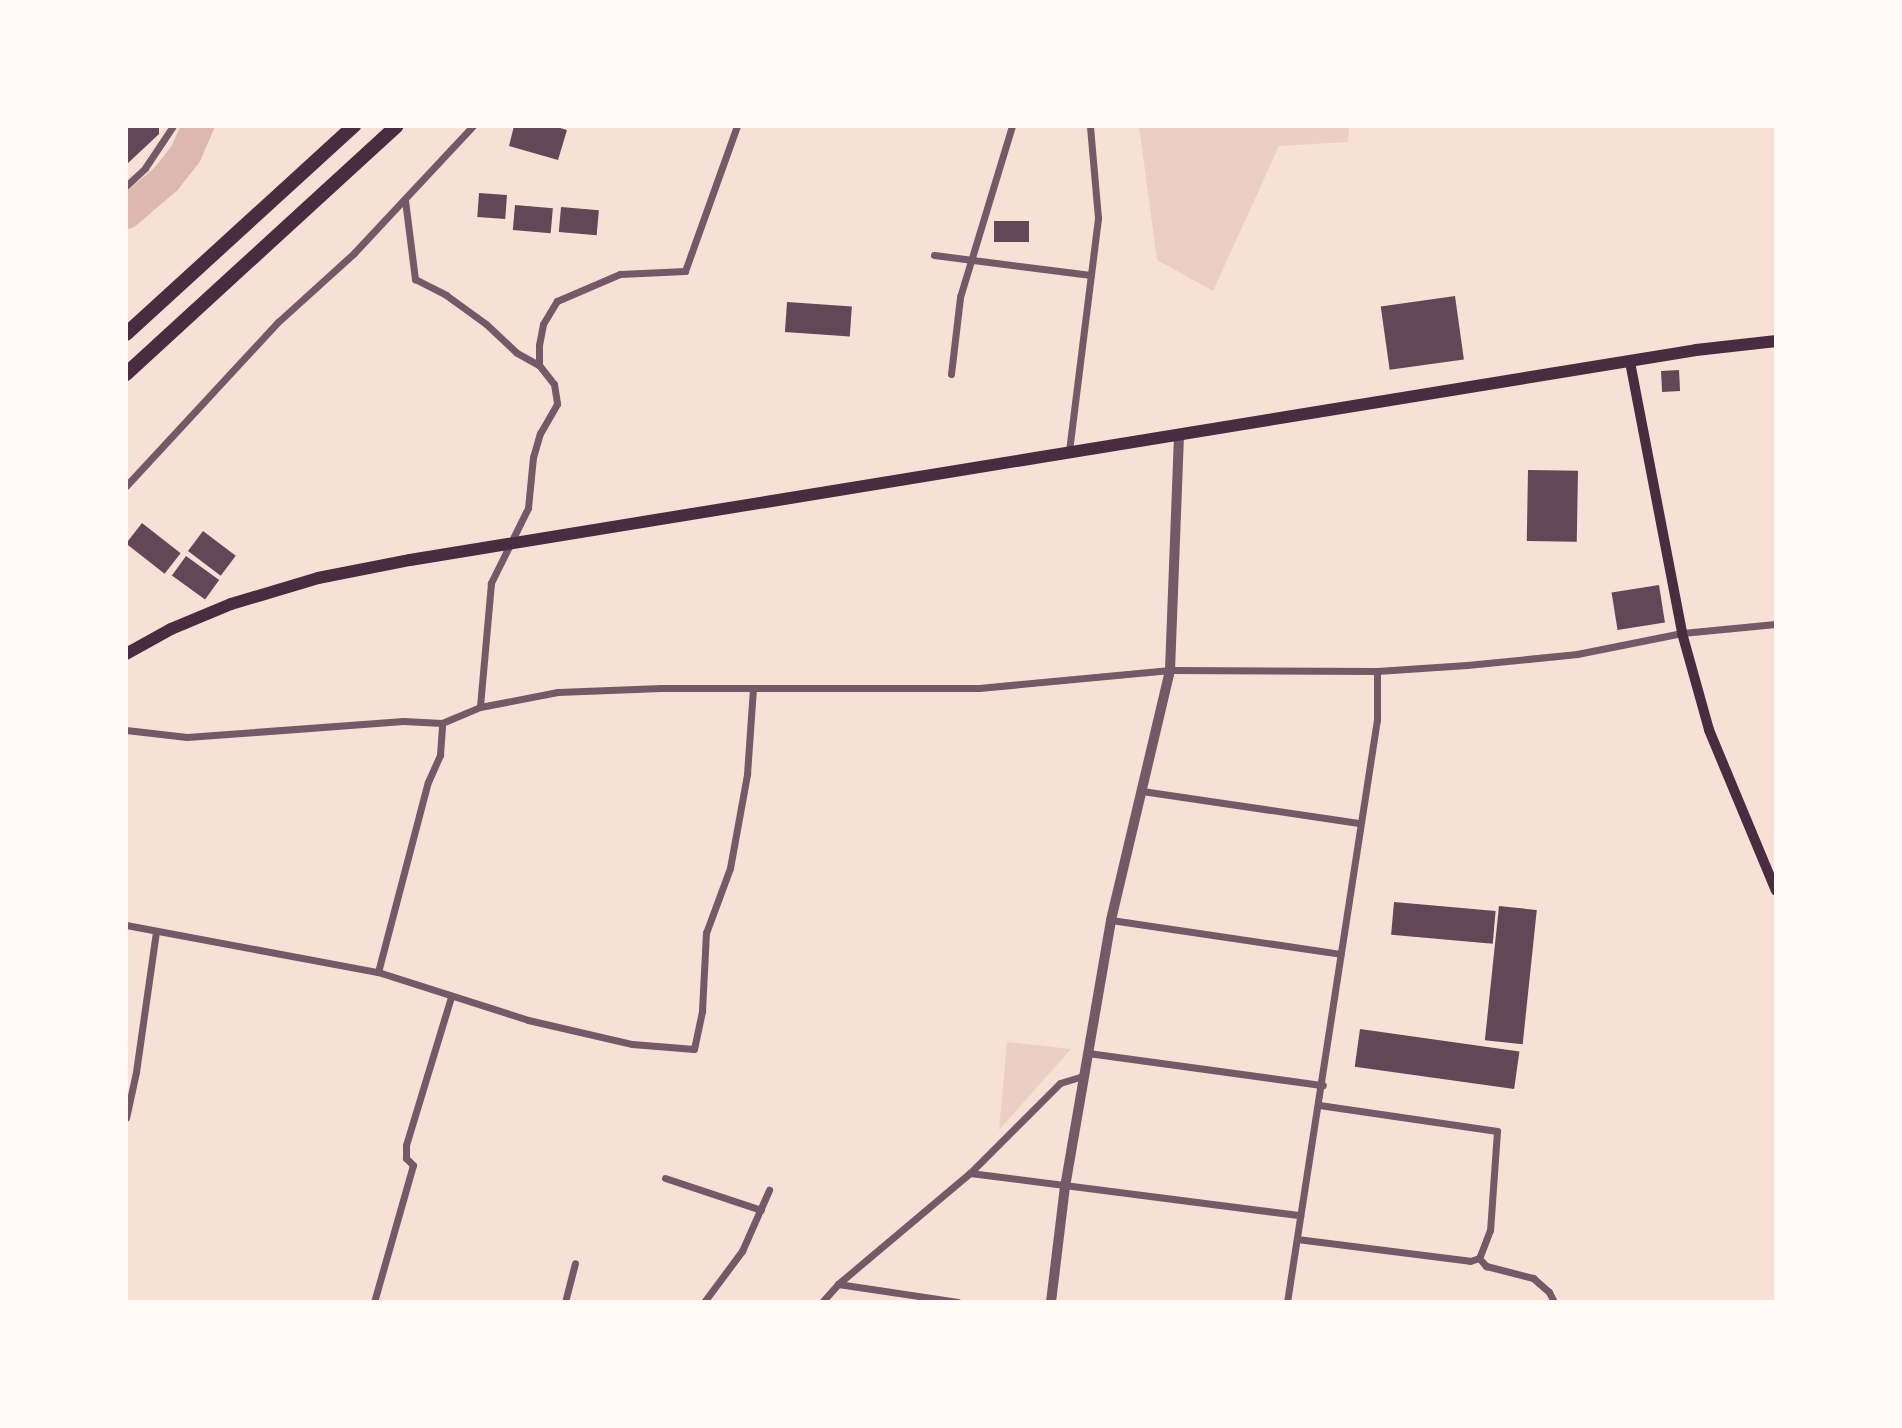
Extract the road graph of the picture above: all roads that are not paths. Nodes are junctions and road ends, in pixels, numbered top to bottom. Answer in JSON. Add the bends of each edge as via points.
{"nodes":[{"id":1,"x":173,"y":126,"type":"edge"},
{"id":2,"x":354,"y":126,"type":"edge"},
{"id":3,"x":397,"y":126,"type":"edge"},
{"id":4,"x":473,"y":126,"type":"edge"},
{"id":5,"x":737,"y":126,"type":"edge"},
{"id":6,"x":1012,"y":126,"type":"edge"},
{"id":7,"x":1090,"y":126,"type":"edge"},
{"id":8,"x":126,"y":186,"type":"edge"},
{"id":9,"x":405,"y":200,"type":"junction"},
{"id":10,"x":934,"y":255,"type":"dead end"},
{"id":11,"x":970,"y":261,"type":"junction"},
{"id":12,"x":1091,"y":275,"type":"junction"},
{"id":13,"x":126,"y":334,"type":"edge"},
{"id":14,"x":1776,"y":341,"type":"edge"},
{"id":15,"x":1630,"y":362,"type":"junction"},
{"id":16,"x":539,"y":365,"type":"junction"},
{"id":17,"x":126,"y":374,"type":"edge"},
{"id":18,"x":951,"y":374,"type":"dead end"},
{"id":19,"x":1180,"y":434,"type":"junction"},
{"id":20,"x":1069,"y":450,"type":"junction"},
{"id":21,"x":126,"y":486,"type":"edge"},
{"id":22,"x":510,"y":543,"type":"junction"},
{"id":23,"x":1776,"y":624,"type":"edge"},
{"id":24,"x":1682,"y":633,"type":"junction"},
{"id":25,"x":126,"y":654,"type":"edge"},
{"id":26,"x":1170,"y":670,"type":"junction"},
{"id":27,"x":1377,"y":671,"type":"junction"},
{"id":28,"x":753,"y":689,"type":"junction"},
{"id":29,"x":480,"y":707,"type":"junction"},
{"id":30,"x":442,"y":723,"type":"junction"},
{"id":31,"x":126,"y":730,"type":"edge"},
{"id":32,"x":1142,"y":791,"type":"junction"},
{"id":33,"x":1359,"y":824,"type":"junction"},
{"id":34,"x":1776,"y":891,"type":"edge"},
{"id":35,"x":1111,"y":920,"type":"junction"},
{"id":36,"x":126,"y":925,"type":"edge"},
{"id":37,"x":156,"y":931,"type":"junction"},
{"id":38,"x":1341,"y":954,"type":"junction"},
{"id":39,"x":378,"y":972,"type":"junction"},
{"id":40,"x":451,"y":997,"type":"junction"},
{"id":41,"x":1087,"y":1053,"type":"junction"},
{"id":42,"x":1083,"y":1076,"type":"junction"},
{"id":43,"x":1323,"y":1085,"type":"junction"},
{"id":44,"x":1319,"y":1105,"type":"junction"},
{"id":45,"x":126,"y":1118,"type":"edge"},
{"id":46,"x":970,"y":1173,"type":"junction"},
{"id":47,"x":665,"y":1178,"type":"dead end"},
{"id":48,"x":1066,"y":1187,"type":"junction"},
{"id":49,"x":769,"y":1189,"type":"dead end"},
{"id":50,"x":761,"y":1210,"type":"junction"},
{"id":51,"x":1300,"y":1216,"type":"junction"},
{"id":52,"x":1297,"y":1239,"type":"junction"},
{"id":53,"x":1479,"y":1258,"type":"junction"},
{"id":54,"x":575,"y":1262,"type":"dead end"},
{"id":55,"x":838,"y":1284,"type":"junction"},
{"id":56,"x":374,"y":1302,"type":"edge"},
{"id":57,"x":565,"y":1302,"type":"edge"},
{"id":58,"x":704,"y":1302,"type":"edge"},
{"id":59,"x":822,"y":1302,"type":"edge"},
{"id":60,"x":958,"y":1302,"type":"edge"},
{"id":61,"x":1051,"y":1302,"type":"edge"},
{"id":62,"x":1287,"y":1302,"type":"edge"},
{"id":63,"x":1554,"y":1302,"type":"edge"}],
"edges":[{"from":1,"to":8,"type":"street","via":[[145,168]]},
{"from":2,"to":13,"type":"highway"},
{"from":3,"to":17,"type":"highway"},
{"from":4,"to":9,"type":"street"},
{"from":5,"to":16,"type":"street","via":[[685,271],[620,274],[557,301],[543,324]]},
{"from":6,"to":11,"type":"street"},
{"from":7,"to":12,"type":"street","via":[[1098,218]]},
{"from":9,"to":16,"type":"street","via":[[415,279],[446,295],[517,353]]},
{"from":9,"to":21,"type":"street","via":[[278,322]]},
{"from":10,"to":11,"type":"street"},
{"from":11,"to":12,"type":"street"},
{"from":11,"to":18,"type":"street","via":[[960,297]]},
{"from":12,"to":20,"type":"street"},
{"from":14,"to":15,"type":"main road"},
{"from":15,"to":19,"type":"main road"},
{"from":15,"to":24,"type":"main road"},
{"from":16,"to":22,"type":"street","via":[[554,384],[557,404],[540,433],[528,508]]},
{"from":19,"to":20,"type":"main road"},
{"from":19,"to":26,"type":"street"},
{"from":20,"to":22,"type":"main road"},
{"from":22,"to":25,"type":"main road","via":[[293,586],[231,604]]},
{"from":22,"to":29,"type":"street","via":[[491,583]]},
{"from":23,"to":24,"type":"street"},
{"from":24,"to":27,"type":"street","via":[[1577,654]]},
{"from":24,"to":34,"type":"main road","via":[[1709,730]]},
{"from":26,"to":27,"type":"street"},
{"from":26,"to":28,"type":"street","via":[[979,688]]},
{"from":26,"to":32,"type":"street"},
{"from":27,"to":33,"type":"street","via":[[1377,719]]},
{"from":28,"to":29,"type":"street","via":[[558,692]]},
{"from":28,"to":40,"type":"street","via":[[747,774],[730,868],[706,933],[702,1011],[694,1049],[632,1044]]},
{"from":29,"to":30,"type":"street"},
{"from":30,"to":31,"type":"street","via":[[403,721],[187,737]]},
{"from":30,"to":39,"type":"street","via":[[440,755],[428,782]]},
{"from":32,"to":33,"type":"street"},
{"from":32,"to":35,"type":"street"},
{"from":33,"to":38,"type":"street"},
{"from":35,"to":38,"type":"street"},
{"from":35,"to":41,"type":"street"},
{"from":36,"to":37,"type":"street"},
{"from":37,"to":39,"type":"street"},
{"from":37,"to":45,"type":"street"},
{"from":38,"to":43,"type":"street"},
{"from":39,"to":40,"type":"street"},
{"from":40,"to":56,"type":"street","via":[[406,1145],[406,1158],[413,1165]]},
{"from":41,"to":42,"type":"street"},
{"from":41,"to":43,"type":"street"},
{"from":42,"to":46,"type":"street","via":[[1060,1083]]},
{"from":42,"to":48,"type":"street"},
{"from":43,"to":44,"type":"street"},
{"from":44,"to":51,"type":"street"},
{"from":44,"to":53,"type":"street","via":[[1497,1131],[1490,1230]]},
{"from":46,"to":48,"type":"street"},
{"from":46,"to":55,"type":"street"},
{"from":47,"to":50,"type":"street"},
{"from":48,"to":51,"type":"street"},
{"from":48,"to":61,"type":"street"},
{"from":49,"to":50,"type":"street"},
{"from":50,"to":58,"type":"street","via":[[742,1251]]},
{"from":51,"to":52,"type":"street"},
{"from":52,"to":53,"type":"street","via":[[1471,1261]]},
{"from":52,"to":62,"type":"street"},
{"from":53,"to":63,"type":"street","via":[[1486,1266],[1534,1278]]},
{"from":54,"to":57,"type":"street"},
{"from":55,"to":59,"type":"street"},
{"from":55,"to":60,"type":"street"}]}
